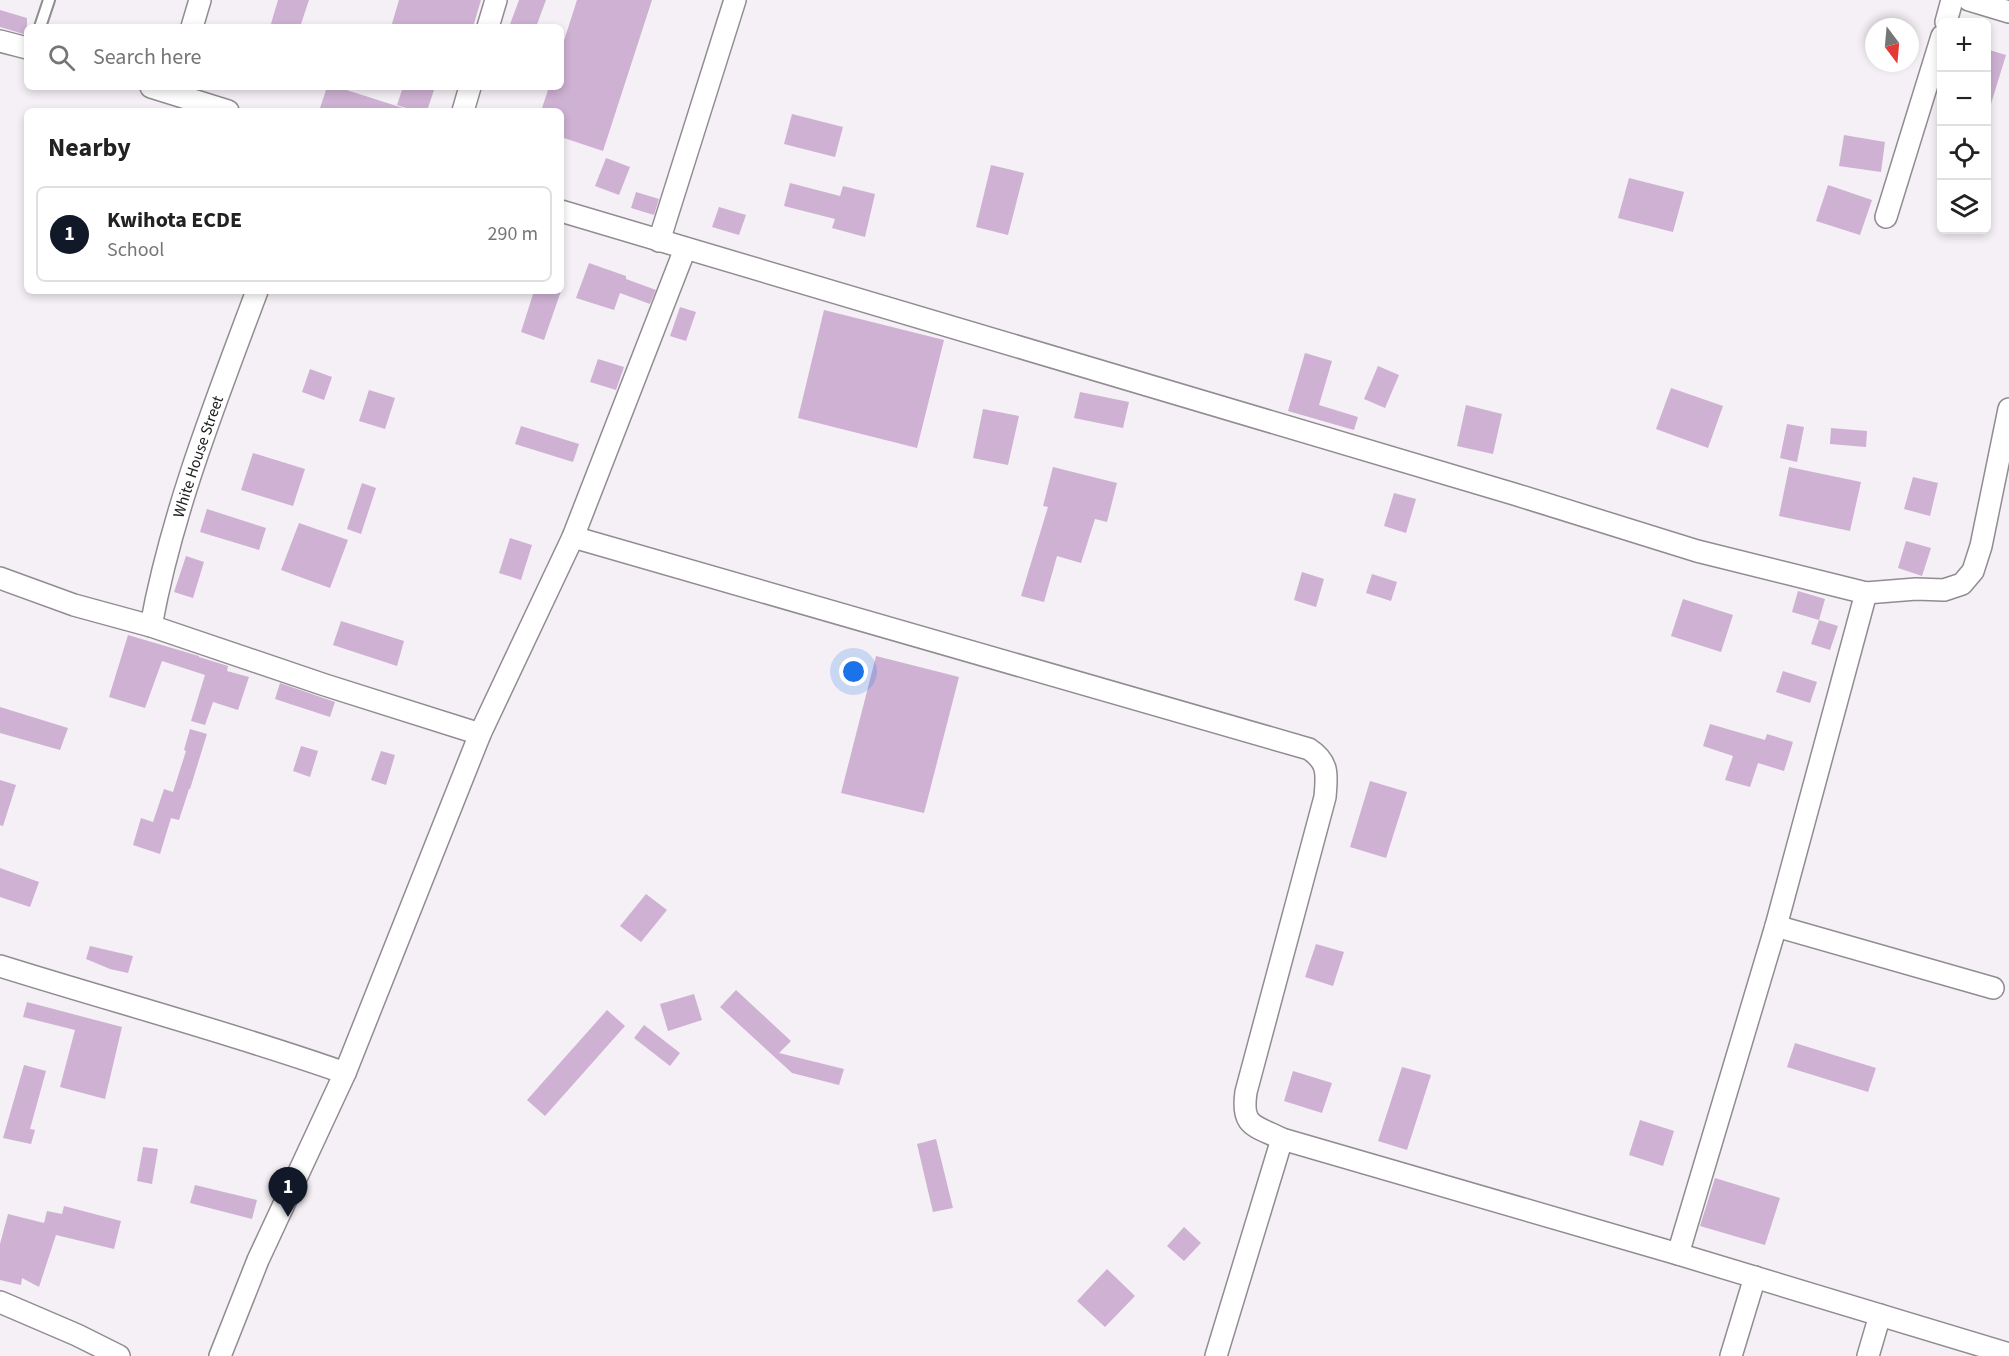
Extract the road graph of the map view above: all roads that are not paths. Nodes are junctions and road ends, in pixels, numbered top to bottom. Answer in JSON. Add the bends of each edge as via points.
{"nodes":[{"id":1,"x":49,"y":0,"type":"edge"},
{"id":2,"x":200,"y":0,"type":"edge"},
{"id":3,"x":496,"y":0,"type":"edge"},
{"id":4,"x":735,"y":0,"type":"edge"},
{"id":5,"x":1952,"y":0,"type":"edge"},
{"id":6,"x":1969,"y":0,"type":"edge"},
{"id":7,"x":2009,"y":12,"type":"edge"},
{"id":8,"x":1947,"y":18,"type":"edge"},
{"id":9,"x":41,"y":24,"type":"edge"},
{"id":10,"x":193,"y":24,"type":"edge"},
{"id":11,"x":489,"y":24,"type":"edge"},
{"id":12,"x":0,"y":40,"type":"edge"},
{"id":13,"x":24,"y":47,"type":"edge"},
{"id":14,"x":1937,"y":49,"type":"edge"},
{"id":15,"x":174,"y":90,"type":"edge"},
{"id":16,"x":469,"y":90,"type":"edge"},
{"id":17,"x":220,"y":108,"type":"edge"},
{"id":18,"x":465,"y":108,"type":"edge"},
{"id":19,"x":564,"y":212,"type":"edge"},
{"id":20,"x":1886,"y":217,"type":"dead end"},
{"id":21,"x":659,"y":241,"type":"junction"},
{"id":22,"x":685,"y":249,"type":"junction"},
{"id":23,"x":256,"y":294,"type":"edge"},
{"id":24,"x":2009,"y":409,"type":"edge"},
{"id":25,"x":573,"y":537,"type":"junction"},
{"id":26,"x":0,"y":578,"type":"edge"},
{"id":27,"x":1866,"y":593,"type":"junction"},
{"id":28,"x":151,"y":626,"type":"junction"},
{"id":29,"x":480,"y":734,"type":"junction"},
{"id":30,"x":1776,"y":926,"type":"junction"},
{"id":31,"x":0,"y":966,"type":"edge"},
{"id":32,"x":1994,"y":988,"type":"dead end"},
{"id":33,"x":345,"y":1073,"type":"junction"},
{"id":34,"x":1282,"y":1139,"type":"junction"},
{"id":35,"x":1678,"y":1254,"type":"junction"},
{"id":36,"x":1755,"y":1277,"type":"junction"},
{"id":37,"x":0,"y":1302,"type":"edge"},
{"id":38,"x":1880,"y":1315,"type":"junction"},
{"id":39,"x":2009,"y":1354,"type":"edge"},
{"id":40,"x":119,"y":1356,"type":"edge"},
{"id":41,"x":220,"y":1356,"type":"edge"},
{"id":42,"x":1216,"y":1356,"type":"edge"},
{"id":43,"x":1731,"y":1356,"type":"edge"},
{"id":44,"x":1868,"y":1356,"type":"edge"}],
"edges":[{"from":1,"to":9,"type":"lane"},
{"from":2,"to":10,"type":"street"},
{"from":3,"to":11,"type":"street"},
{"from":4,"to":21,"type":"street"},
{"from":5,"to":8,"type":"street"},
{"from":6,"to":7,"type":"street"},
{"from":12,"to":13,"type":"street"},
{"from":14,"to":20,"type":"street"},
{"from":15,"to":17,"type":"street"},
{"from":16,"to":18,"type":"street"},
{"from":19,"to":21,"type":"street"},
{"from":21,"to":22,"type":"street"},
{"from":22,"to":25,"type":"street"},
{"from":22,"to":27,"type":"street","via":[[1698,551]]},
{"from":23,"to":28,"type":"street","name":"White House Street","via":[[201,441],[161,574]]},
{"from":24,"to":27,"type":"street","via":[[1973,571],[1962,584],[1944,590]]},
{"from":25,"to":29,"type":"street"},
{"from":25,"to":34,"type":"street","via":[[1309,749],[1319,756],[1327,775],[1325,796],[1243,1109],[1251,1124]]},
{"from":26,"to":28,"type":"street","via":[[74,605]]},
{"from":27,"to":30,"type":"street"},
{"from":28,"to":29,"type":"street"},
{"from":29,"to":33,"type":"street"},
{"from":30,"to":32,"type":"street"},
{"from":30,"to":35,"type":"street"},
{"from":31,"to":33,"type":"street"},
{"from":33,"to":41,"type":"street","via":[[258,1260]]},
{"from":34,"to":35,"type":"street"},
{"from":34,"to":42,"type":"street"},
{"from":35,"to":36,"type":"street"},
{"from":36,"to":38,"type":"street"},
{"from":36,"to":43,"type":"street"},
{"from":37,"to":40,"type":"street"},
{"from":38,"to":39,"type":"street"},
{"from":38,"to":44,"type":"street"}]}
